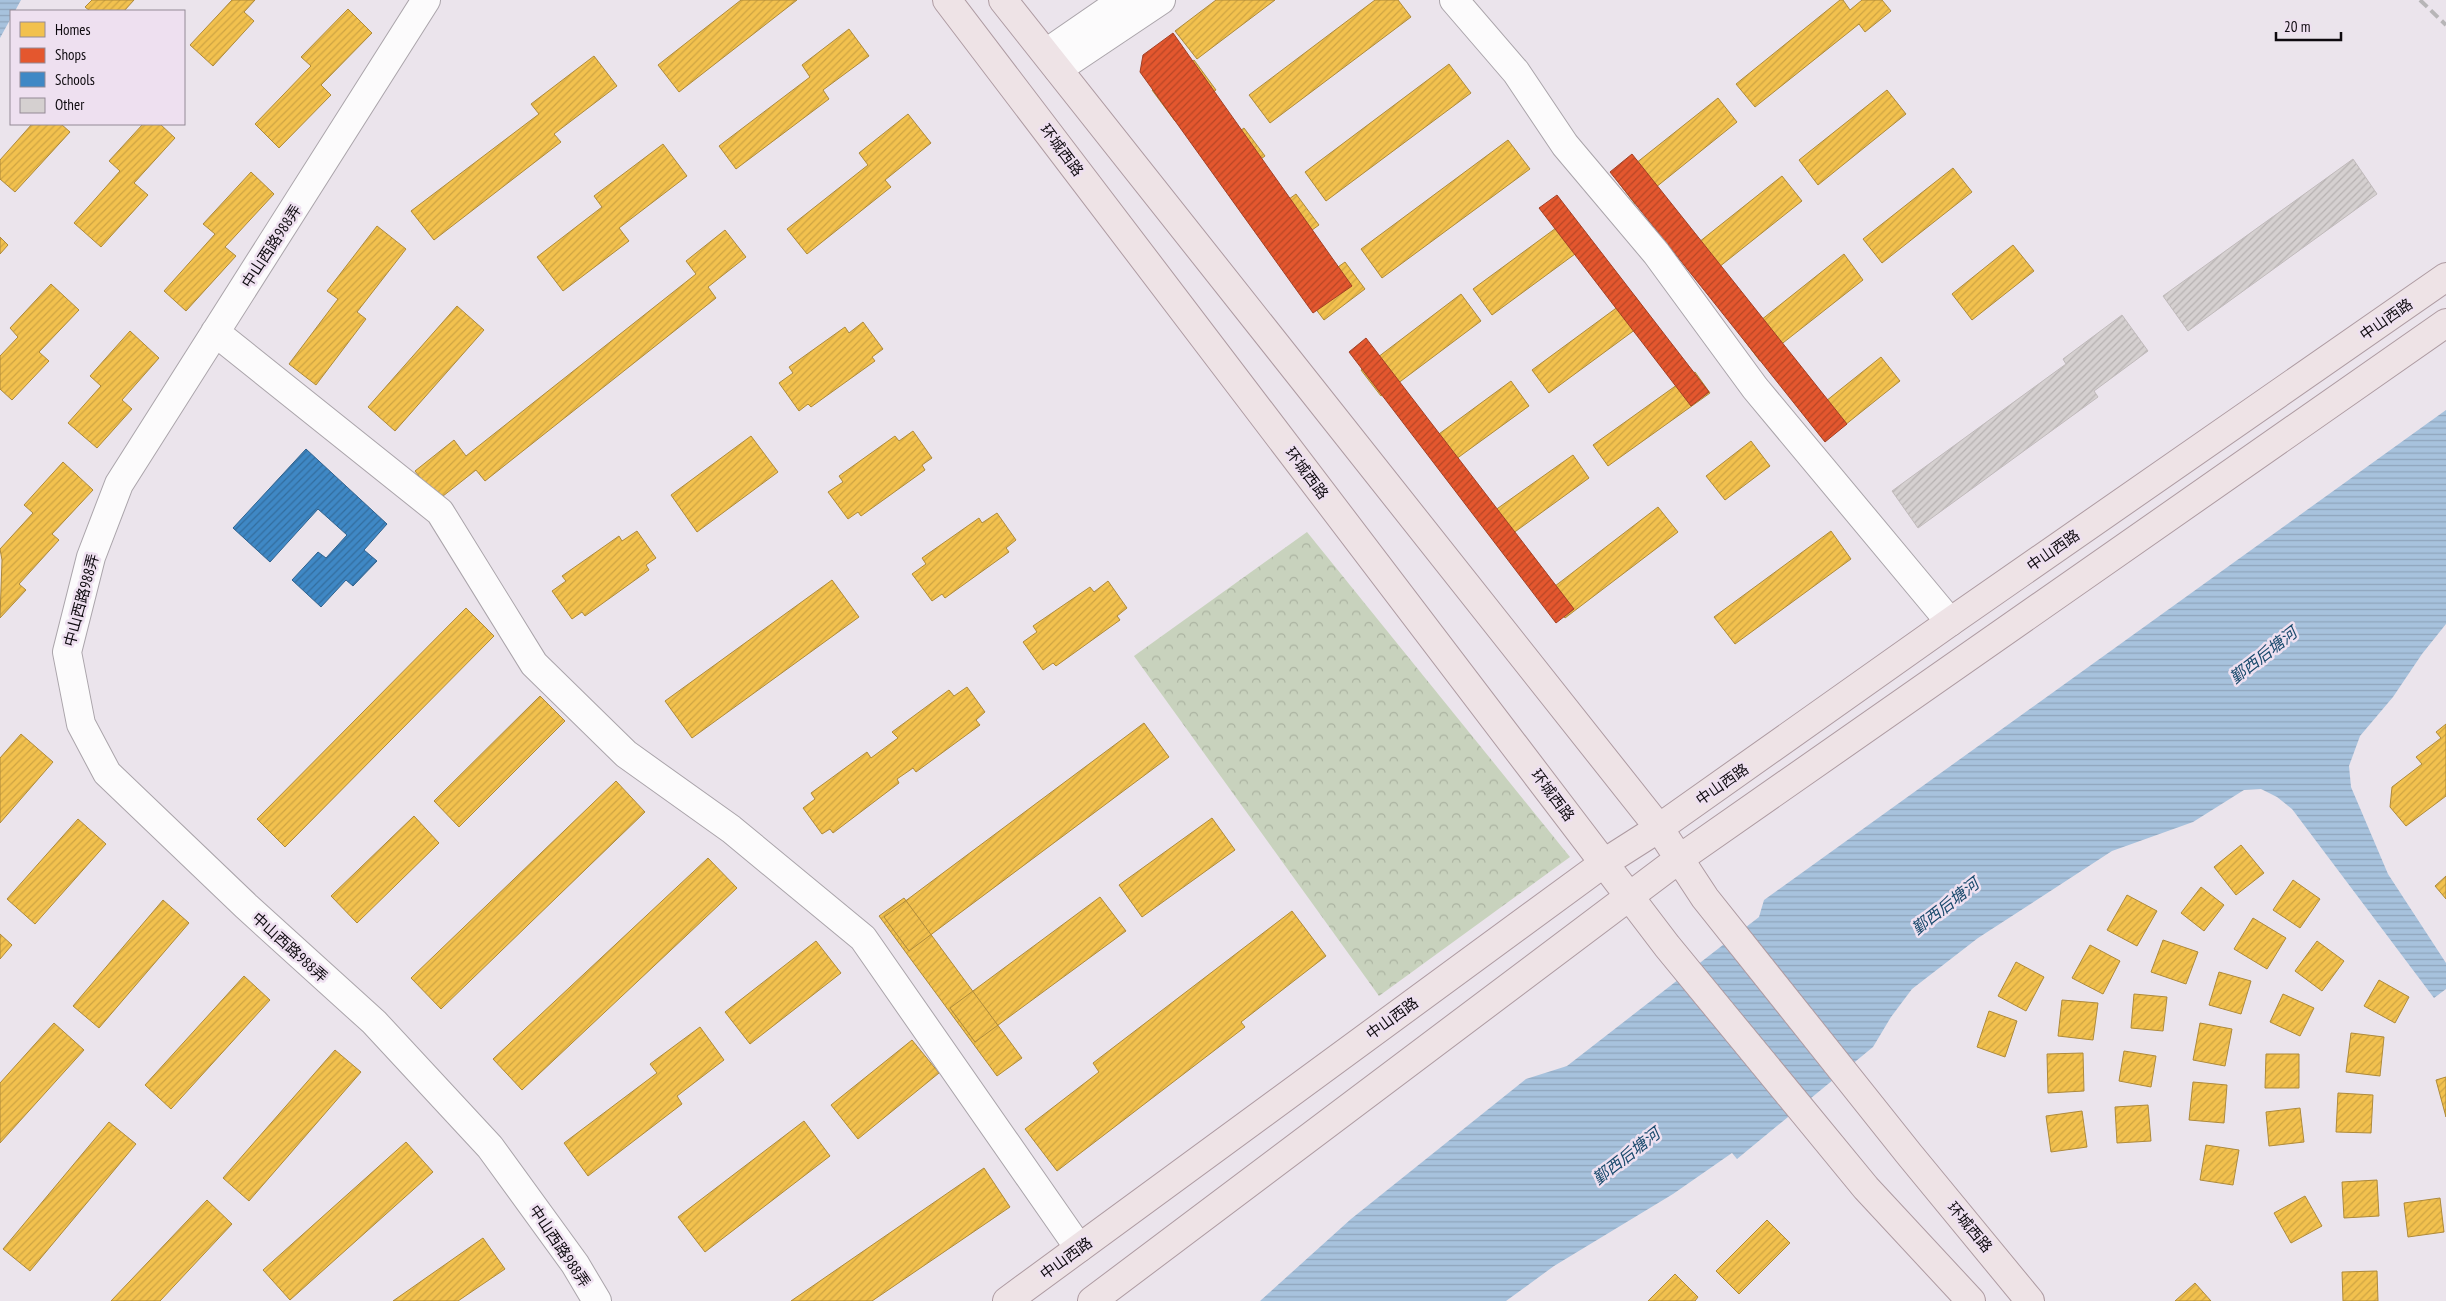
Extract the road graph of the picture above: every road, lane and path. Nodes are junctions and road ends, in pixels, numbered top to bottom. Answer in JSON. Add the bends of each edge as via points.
{"nodes":[{"id":1,"x":426,"y":0,"type":"edge"},
{"id":2,"x":947,"y":0,"type":"edge"},
{"id":3,"x":1003,"y":0,"type":"edge"},
{"id":4,"x":1123,"y":0,"type":"edge"},
{"id":5,"x":1161,"y":0,"type":"edge"},
{"id":6,"x":1454,"y":0,"type":"edge"},
{"id":7,"x":1052,"y":61,"type":"junction"},
{"id":8,"x":2446,"y":277,"type":"edge"},
{"id":9,"x":2446,"y":323,"type":"edge"},
{"id":10,"x":215,"y":332,"type":"junction"},
{"id":11,"x":1950,"y":622,"type":"junction"},
{"id":12,"x":1660,"y":828,"type":"junction"},
{"id":13,"x":1679,"y":859,"type":"junction"},
{"id":14,"x":1604,"y":863,"type":"junction"},
{"id":15,"x":1632,"y":897,"type":"junction"},
{"id":16,"x":1079,"y":1248,"type":"junction"},
{"id":17,"x":1106,"y":1297,"type":"edge"},
{"id":18,"x":597,"y":1301,"type":"edge"},
{"id":19,"x":1007,"y":1301,"type":"edge"},
{"id":20,"x":1971,"y":1301,"type":"edge"},
{"id":21,"x":2030,"y":1301,"type":"edge"}],
"edges":[{"from":1,"to":10,"type":"street","name":"中山西路988弄"},
{"from":2,"to":14,"type":"main road","name":"环城西路"},
{"from":3,"to":7,"type":"main road"},
{"from":4,"to":7,"type":"street"},
{"from":5,"to":7,"type":"street"},
{"from":6,"to":11,"type":"street","via":[[1516,72],[1565,145],[1656,253],[1755,388]]},
{"from":7,"to":12,"type":"main road"},
{"from":8,"to":11,"type":"main road","name":"中山西路"},
{"from":9,"to":13,"type":"main road"},
{"from":10,"to":16,"type":"street","via":[[440,512],[534,664],[626,754],[731,829],[863,938]]},
{"from":10,"to":18,"type":"street","name":"中山西路988弄","via":[[120,484],[90,557],[67,652],[81,724],[108,772],[246,906],[374,1022],[490,1147],[575,1264]]},
{"from":11,"to":12,"type":"main road","name":"中山西路"},
{"from":12,"to":13,"type":"main road"},
{"from":12,"to":14,"type":"main road","name":"中山西路"},
{"from":13,"to":15,"type":"main road"},
{"from":13,"to":21,"type":"main road","name":"环城西路","via":[[1705,898]]},
{"from":14,"to":15,"type":"main road","name":"环城西路"},
{"from":14,"to":16,"type":"main road","name":"中山西路"},
{"from":15,"to":17,"type":"main road"},
{"from":15,"to":20,"type":"main road","name":"环城西路","via":[[1666,946],[1866,1188]]},
{"from":16,"to":19,"type":"main road","name":"中山西路"}]}
